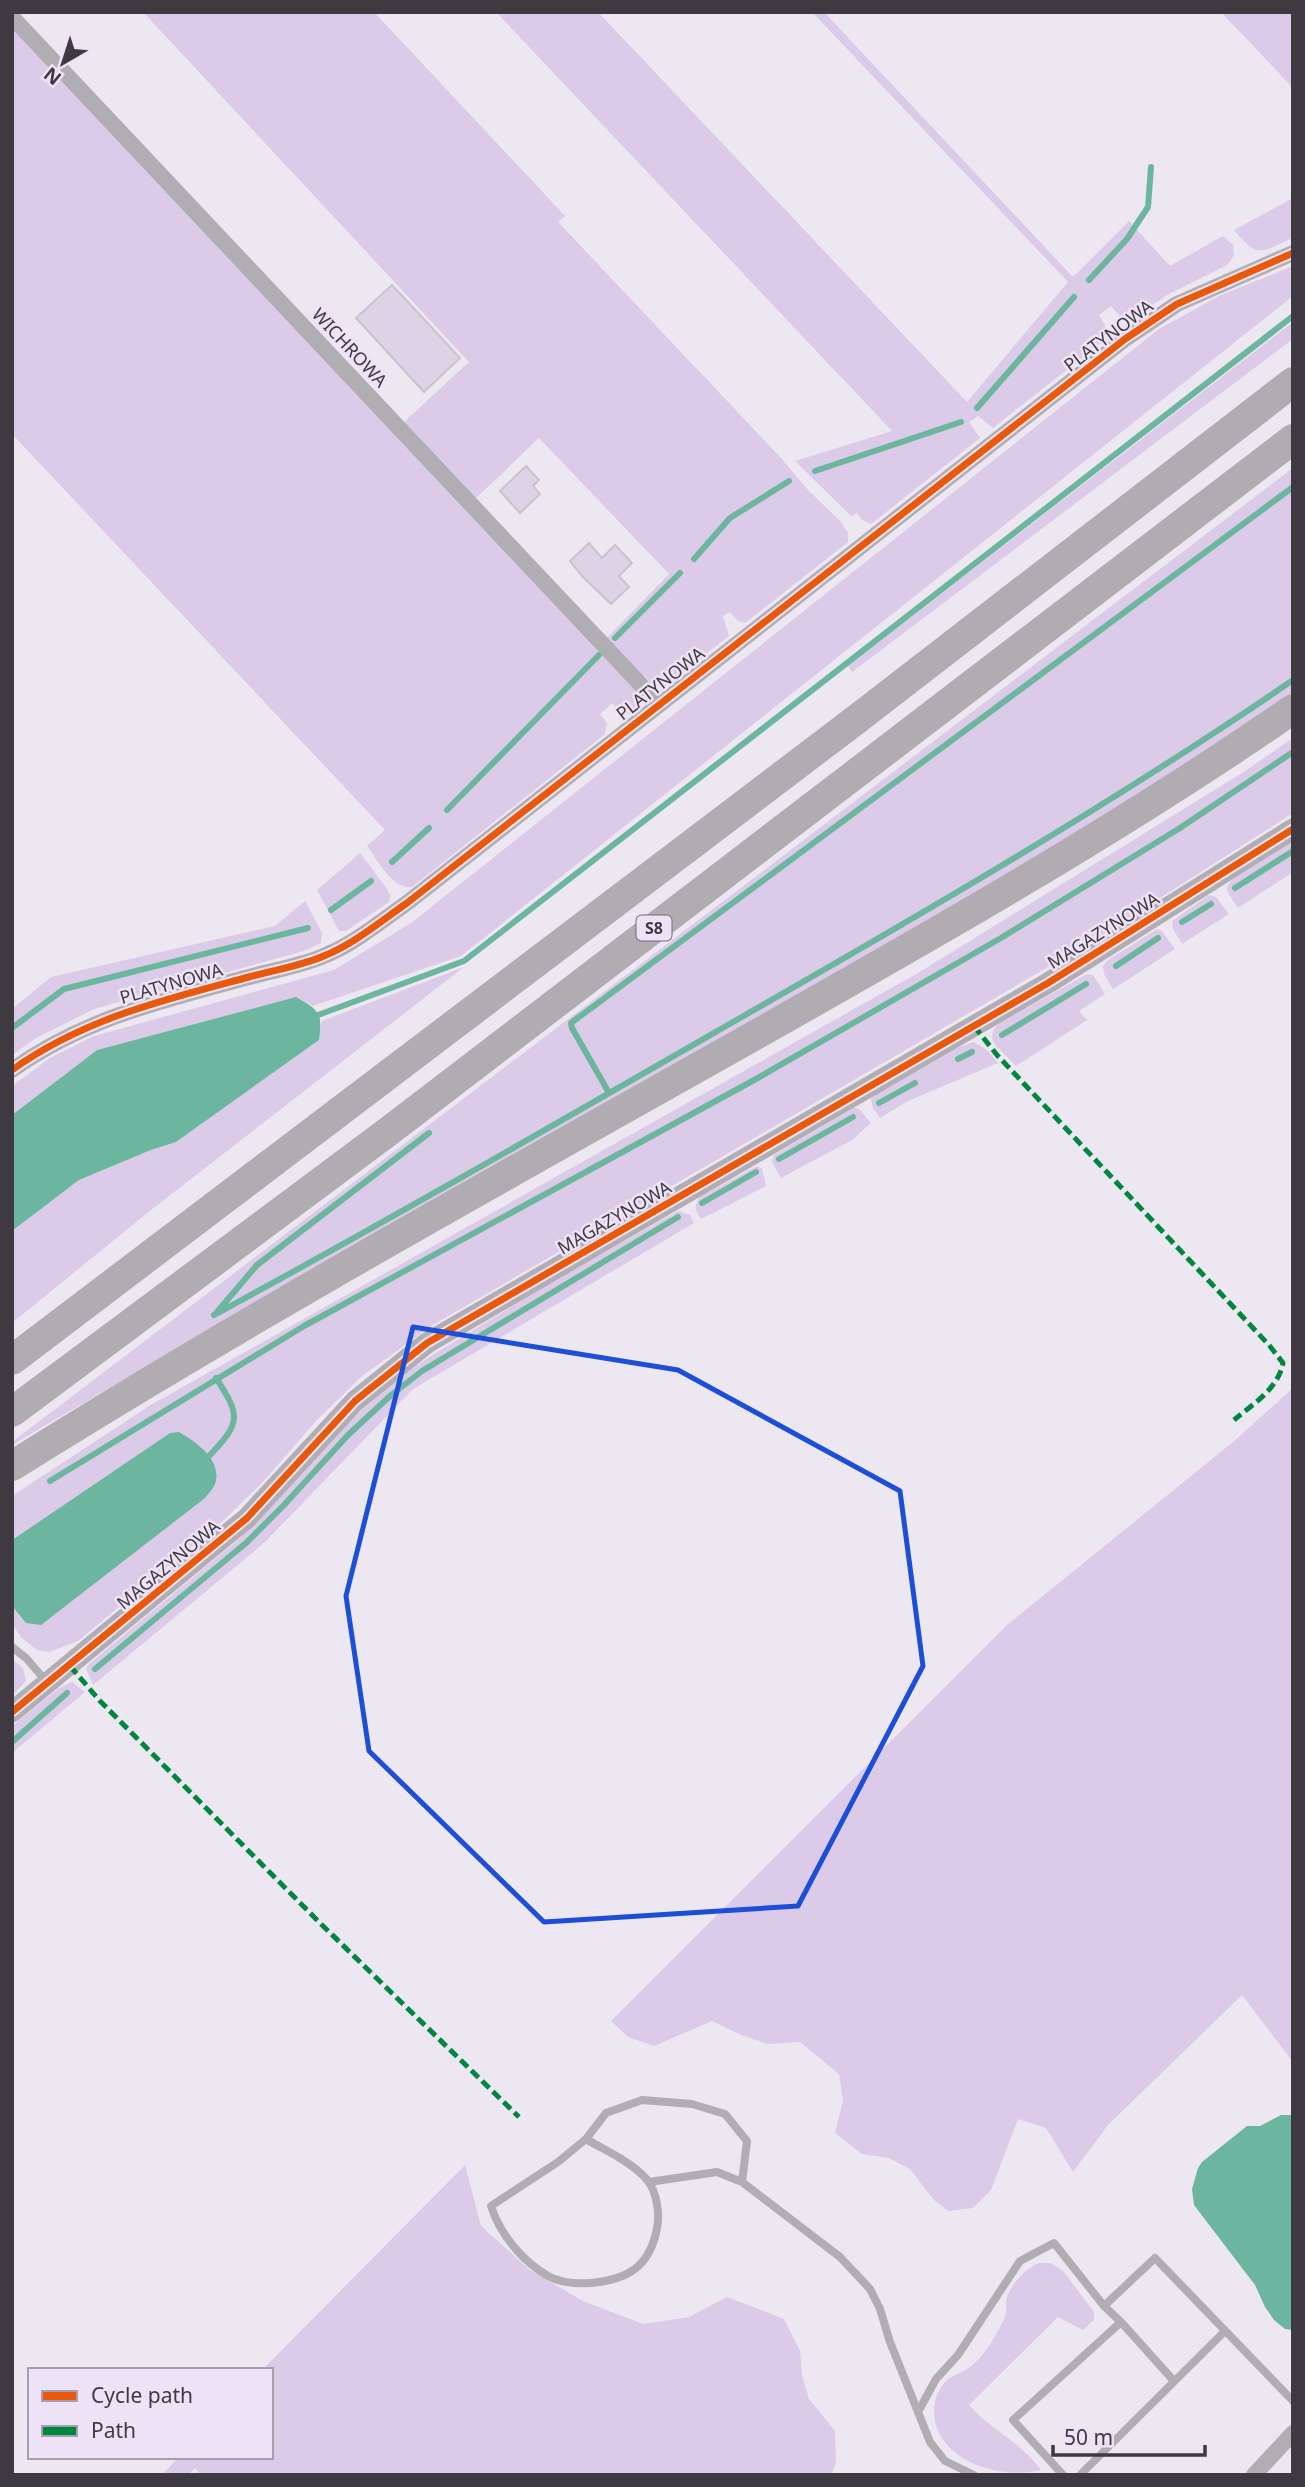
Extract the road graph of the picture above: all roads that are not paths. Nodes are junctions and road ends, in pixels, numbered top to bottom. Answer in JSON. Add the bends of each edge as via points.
{"nodes":[{"id":1,"x":12,"y":18,"type":"edge"},
{"id":2,"x":1293,"y":253,"type":"edge"},
{"id":3,"x":1293,"y":382,"type":"edge"},
{"id":4,"x":1293,"y":439,"type":"edge"},
{"id":5,"x":659,"y":704,"type":"junction"},
{"id":6,"x":1293,"y":709,"type":"edge"},
{"id":7,"x":1293,"y":829,"type":"edge"},
{"id":8,"x":12,"y":1070,"type":"edge"},
{"id":9,"x":12,"y":1360,"type":"edge"},
{"id":10,"x":12,"y":1412,"type":"edge"},
{"id":11,"x":12,"y":1465,"type":"edge"},
{"id":12,"x":12,"y":1647,"type":"edge"},
{"id":13,"x":48,"y":1683,"type":"junction"},
{"id":14,"x":12,"y":1712,"type":"edge"},
{"id":15,"x":586,"y":2139,"type":"junction"},
{"id":16,"x":649,"y":2182,"type":"junction"},
{"id":17,"x":742,"y":2182,"type":"junction"},
{"id":18,"x":1104,"y":2306,"type":"junction"},
{"id":19,"x":1121,"y":2322,"type":"junction"},
{"id":20,"x":1225,"y":2331,"type":"junction"},
{"id":21,"x":1174,"y":2381,"type":"junction"},
{"id":22,"x":1293,"y":2401,"type":"edge"},
{"id":23,"x":918,"y":2412,"type":"junction"},
{"id":24,"x":1293,"y":2433,"type":"edge"},
{"id":25,"x":974,"y":2475,"type":"edge"},
{"id":26,"x":1063,"y":2475,"type":"edge"},
{"id":27,"x":1080,"y":2475,"type":"edge"},
{"id":28,"x":1254,"y":2475,"type":"edge"}],
"edges":[{"from":1,"to":5,"type":"street","name":"WICHROWA"},
{"from":2,"to":5,"type":"street","name":"PLATYNOWA","via":[[1205,290],[1144,326]]},
{"from":3,"to":9,"type":"highway","number":"S8"},
{"from":4,"to":10,"type":"highway","number":"S8","via":[[389,1131]]},
{"from":5,"to":8,"type":"street","name":"PLATYNOWA","via":[[407,903],[326,956],[100,1021]]},
{"from":6,"to":11,"type":"highway","via":[[1102,834],[939,931],[254,1318]]},
{"from":7,"to":13,"type":"street","name":"MAGAZYNOWA","via":[[1048,983],[427,1343],[355,1401],[247,1518]]},
{"from":12,"to":13,"type":"lane"},
{"from":13,"to":14,"type":"street","name":"MAGAZYNOWA"},
{"from":15,"to":16,"type":"lane"},
{"from":15,"to":16,"type":"lane","via":[[491,2206],[509,2241],[549,2276],[572,2284],[613,2281],[630,2274],[647,2258],[655,2241],[660,2216]]},
{"from":15,"to":17,"type":"lane","via":[[606,2113],[642,2100],[692,2104],[725,2114],[747,2141]]},
{"from":16,"to":17,"type":"lane","via":[[717,2172]]},
{"from":17,"to":23,"type":"lane","via":[[840,2257],[870,2289]]},
{"from":18,"to":19,"type":"lane"},
{"from":18,"to":20,"type":"lane","via":[[1156,2258]]},
{"from":18,"to":23,"type":"lane","via":[[1054,2243],[1020,2261],[936,2379]]},
{"from":19,"to":21,"type":"lane"},
{"from":19,"to":26,"type":"lane","via":[[1013,2420]]},
{"from":20,"to":21,"type":"lane"},
{"from":20,"to":22,"type":"lane"},
{"from":21,"to":27,"type":"lane"},
{"from":23,"to":25,"type":"lane","via":[[930,2442],[945,2461]]},
{"from":24,"to":28,"type":"street"}]}
